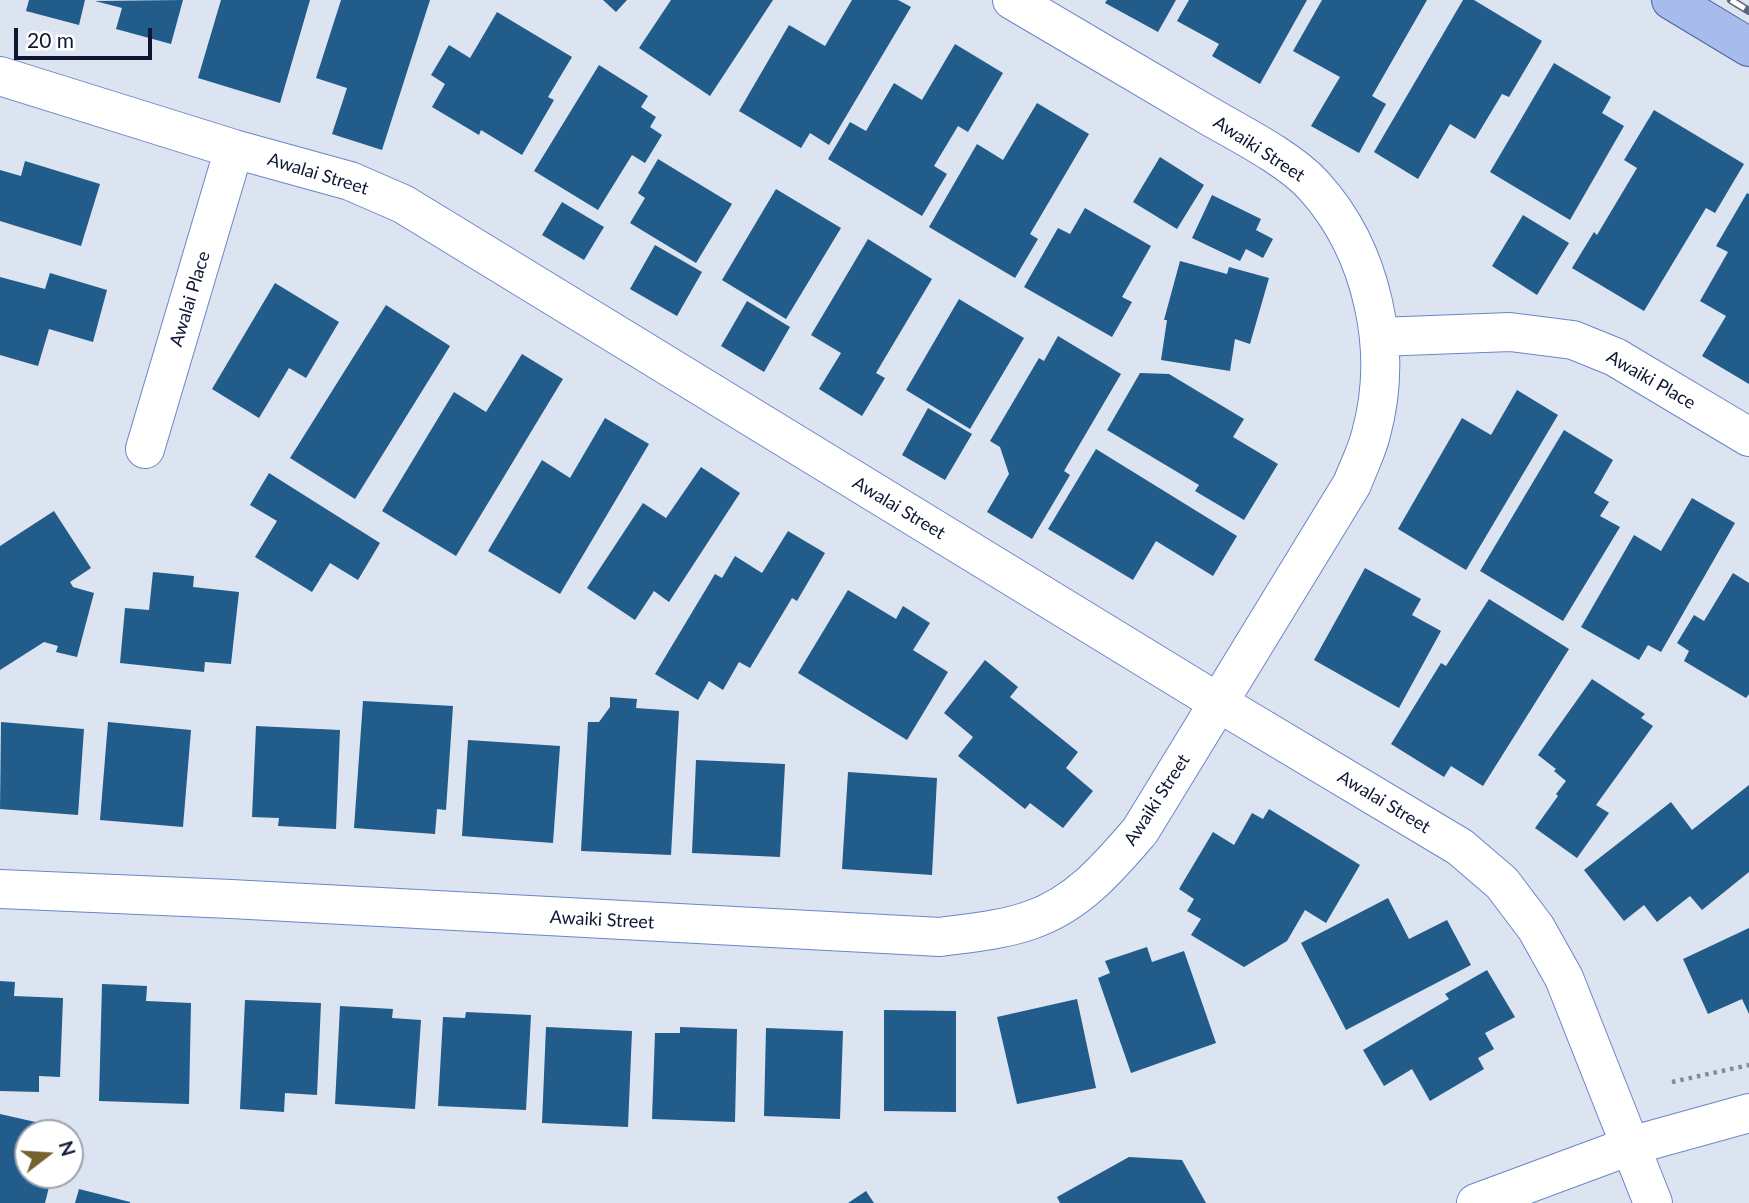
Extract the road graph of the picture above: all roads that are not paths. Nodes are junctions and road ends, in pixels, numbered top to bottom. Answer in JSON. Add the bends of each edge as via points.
{"nodes":[{"id":1,"x":1012,"y":0,"type":"edge"},
{"id":2,"x":1671,"y":0,"type":"edge"},
{"id":3,"x":1749,"y":47,"type":"edge"},
{"id":4,"x":0,"y":76,"type":"edge"},
{"id":5,"x":234,"y":149,"type":"junction"},
{"id":6,"x":1379,"y":337,"type":"junction"},
{"id":7,"x":1749,"y":437,"type":"edge"},
{"id":8,"x":145,"y":449,"type":"dead end"},
{"id":9,"x":1219,"y":703,"type":"junction"},
{"id":10,"x":0,"y":889,"type":"edge"},
{"id":11,"x":1749,"y":1113,"type":"edge"},
{"id":12,"x":1630,"y":1146,"type":"junction"},
{"id":13,"x":1476,"y":1203,"type":"edge"},
{"id":14,"x":1653,"y":1203,"type":"edge"}],
"edges":[{"from":1,"to":6,"type":"street","name":"Awaiki Street","via":[[1272,153],[1313,185],[1346,230],[1368,282]]},
{"from":2,"to":3,"type":"main road"},
{"from":4,"to":5,"type":"street","name":"Awalai Street"},
{"from":5,"to":8,"type":"street","name":"Awalai Place"},
{"from":5,"to":9,"type":"street","name":"Awalai Street","via":[[350,181],[403,204]]},
{"from":6,"to":7,"type":"street","name":"Awaiki Place","via":[[1510,332],[1573,340],[1615,357]]},
{"from":6,"to":9,"type":"street","name":"Awaiki Street","via":[[1380,373],[1371,434],[1352,484]]},
{"from":9,"to":10,"type":"street","name":"Awaiki Street","via":[[1140,831],[1101,875],[1065,905],[1001,928],[940,937]]},
{"from":9,"to":12,"type":"street","name":"Awalai Street","via":[[1460,848],[1502,883],[1536,928],[1564,978]]},
{"from":11,"to":12,"type":"street"},
{"from":12,"to":13,"type":"street"},
{"from":12,"to":14,"type":"street","name":"Awalai Street"}]}
